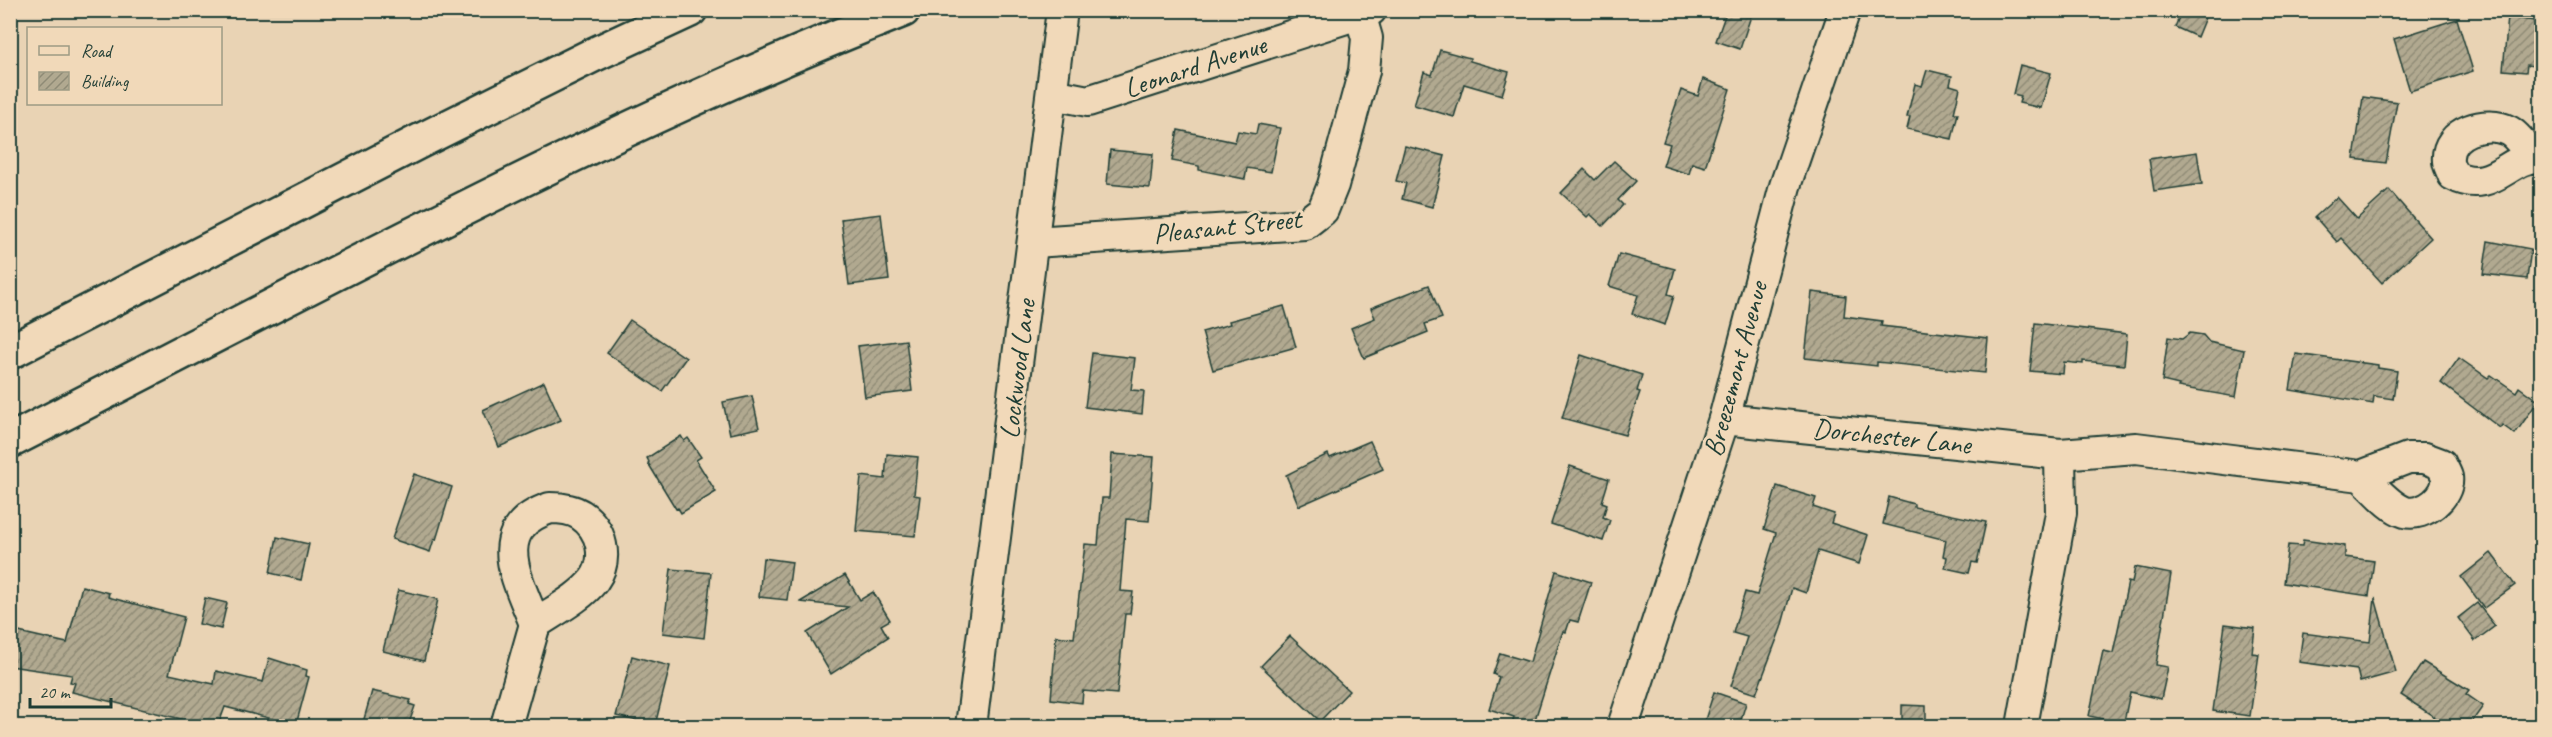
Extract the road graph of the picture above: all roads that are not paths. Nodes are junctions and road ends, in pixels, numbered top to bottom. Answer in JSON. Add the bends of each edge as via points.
{"nodes":[{"id":1,"x":690,"y":10,"type":"edge"},
{"id":2,"x":903,"y":10,"type":"edge"},
{"id":3,"x":1062,"y":10,"type":"edge"},
{"id":4,"x":1845,"y":10,"type":"edge"},
{"id":5,"x":1366,"y":12,"type":"edge"},
{"id":6,"x":1052,"y":94,"type":"junction"},
{"id":7,"x":1034,"y":242,"type":"junction"},
{"id":8,"x":10,"y":351,"type":"edge"},
{"id":9,"x":1724,"y":419,"type":"junction"},
{"id":10,"x":10,"y":441,"type":"edge"},
{"id":11,"x":2060,"y":453,"type":"junction"},
{"id":12,"x":2361,"y":476,"type":"dead end"},
{"id":13,"x":535,"y":624,"type":"dead end"},
{"id":14,"x":506,"y":726,"type":"edge"},
{"id":15,"x":971,"y":726,"type":"edge"},
{"id":16,"x":1623,"y":726,"type":"edge"},
{"id":17,"x":2022,"y":726,"type":"edge"}],
"edges":[{"from":1,"to":8,"type":"highway","via":[[447,127]]},
{"from":2,"to":10,"type":"highway","via":[[705,92],[607,138]]},
{"from":3,"to":6,"type":"street","name":"Lockwood Lane"},
{"from":4,"to":9,"type":"street","name":"Breezemont Avenue","via":[[1785,186]]},
{"from":5,"to":6,"type":"street","name":"Leonard Avenue","via":[[1088,101]]},
{"from":5,"to":7,"type":"street","name":"Pleasant Street","via":[[1364,71],[1333,185],[1323,210],[1305,224]]},
{"from":6,"to":7,"type":"street","name":"Lockwood Lane"},
{"from":7,"to":15,"type":"street","name":"Lockwood Lane"},
{"from":9,"to":11,"type":"street","name":"Dorchester Lane"},
{"from":9,"to":16,"type":"street","name":"Breezemont Avenue"},
{"from":11,"to":12,"type":"street","name":"Dorchester Lane","via":[[2136,448]]},
{"from":11,"to":17,"type":"street","via":[[2061,513]]},
{"from":13,"to":14,"type":"street"}]}
